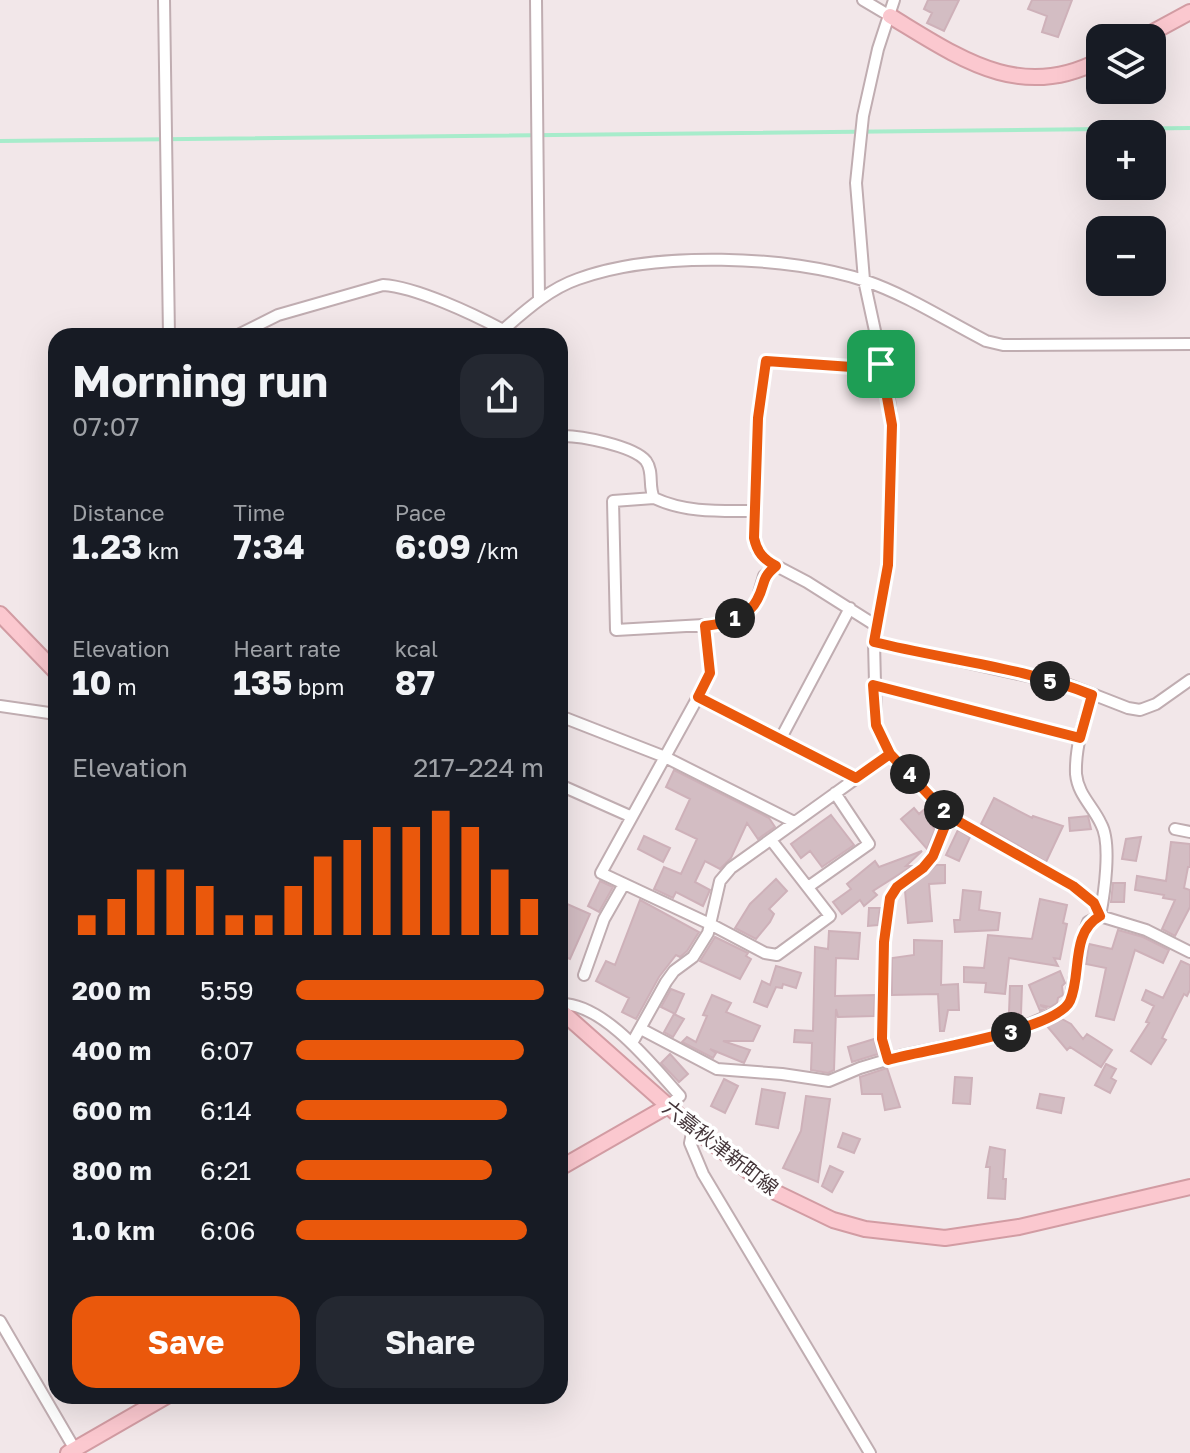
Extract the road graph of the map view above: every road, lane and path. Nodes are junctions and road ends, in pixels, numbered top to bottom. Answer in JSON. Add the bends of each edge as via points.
{"nodes":[{"id":1,"x":164,"y":0,"type":"edge"},
{"id":2,"x":536,"y":0,"type":"edge"},
{"id":3,"x":863,"y":0,"type":"edge"},
{"id":4,"x":894,"y":0,"type":"edge"},
{"id":5,"x":1190,"y":12,"type":"edge"},
{"id":6,"x":890,"y":16,"type":"junction"},
{"id":7,"x":1166,"y":25,"type":"edge"},
{"id":8,"x":1086,"y":66,"type":"edge"},
{"id":9,"x":864,"y":280,"type":"junction"},
{"id":10,"x":539,"y":300,"type":"junction"},
{"id":11,"x":169,"y":328,"type":"edge"},
{"id":12,"x":252,"y":328,"type":"edge"},
{"id":13,"x":492,"y":328,"type":"edge"},
{"id":14,"x":508,"y":328,"type":"edge"},
{"id":15,"x":1190,"y":344,"type":"edge"},
{"id":16,"x":881,"y":364,"type":"junction"},
{"id":17,"x":568,"y":437,"type":"edge"},
{"id":18,"x":654,"y":498,"type":"junction"},
{"id":19,"x":755,"y":511,"type":"junction"},
{"id":20,"x":776,"y":566,"type":"junction"},
{"id":21,"x":850,"y":608,"type":"junction"},
{"id":22,"x":0,"y":614,"type":"edge"},
{"id":23,"x":875,"y":625,"type":"junction"},
{"id":24,"x":705,"y":626,"type":"junction"},
{"id":25,"x":874,"y":642,"type":"junction"},
{"id":26,"x":48,"y":664,"type":"edge"},
{"id":27,"x":1190,"y":680,"type":"edge"},
{"id":28,"x":873,"y":685,"type":"junction"},
{"id":29,"x":1092,"y":695,"type":"junction"},
{"id":30,"x":698,"y":697,"type":"junction"},
{"id":31,"x":0,"y":706,"type":"edge"},
{"id":32,"x":48,"y":713,"type":"edge"},
{"id":33,"x":568,"y":719,"type":"edge"},
{"id":34,"x":781,"y":738,"type":"junction"},
{"id":35,"x":1080,"y":738,"type":"junction"},
{"id":36,"x":890,"y":754,"type":"junction"},
{"id":37,"x":665,"y":757,"type":"junction"},
{"id":38,"x":856,"y":778,"type":"junction"},
{"id":39,"x":568,"y":789,"type":"edge"},
{"id":40,"x":835,"y":793,"type":"junction"},
{"id":41,"x":949,"y":816,"type":"junction"},
{"id":42,"x":632,"y":817,"type":"junction"},
{"id":43,"x":794,"y":822,"type":"junction"},
{"id":44,"x":1175,"y":829,"type":"dead end"},
{"id":45,"x":1190,"y":832,"type":"edge"},
{"id":46,"x":771,"y":840,"type":"junction"},
{"id":47,"x":624,"y":884,"type":"junction"},
{"id":48,"x":808,"y":887,"type":"junction"},
{"id":49,"x":1100,"y":916,"type":"junction"},
{"id":50,"x":712,"y":925,"type":"junction"},
{"id":51,"x":1190,"y":952,"type":"edge"},
{"id":52,"x":584,"y":975,"type":"dead end"},
{"id":53,"x":568,"y":1005,"type":"edge"},
{"id":54,"x":568,"y":1014,"type":"edge"},
{"id":55,"x":641,"y":1029,"type":"junction"},
{"id":56,"x":632,"y":1043,"type":"junction"},
{"id":57,"x":888,"y":1060,"type":"junction"},
{"id":58,"x":668,"y":1106,"type":"junction"},
{"id":59,"x":693,"y":1128,"type":"junction"},
{"id":60,"x":568,"y":1163,"type":"edge"},
{"id":61,"x":1190,"y":1187,"type":"edge"},
{"id":62,"x":0,"y":1321,"type":"edge"},
{"id":63,"x":154,"y":1404,"type":"edge"},
{"id":64,"x":73,"y":1452,"type":"edge"},
{"id":65,"x":870,"y":1453,"type":"edge"}],
"edges":[{"from":1,"to":11,"type":"street"},
{"from":2,"to":10,"type":"street"},
{"from":3,"to":6,"type":"street"},
{"from":4,"to":6,"type":"street"},
{"from":5,"to":7,"type":"main road"},
{"from":6,"to":8,"type":"main road","via":[[986,69],[1018,78],[1046,78]]},
{"from":6,"to":9,"type":"street","via":[[866,103],[856,183]]},
{"from":9,"to":10,"type":"street","via":[[762,261],[657,263],[576,280]]},
{"from":9,"to":15,"type":"street","via":[[1003,345]]},
{"from":9,"to":16,"type":"street"},
{"from":10,"to":14,"type":"street"},
{"from":12,"to":13,"type":"street","via":[[278,315],[383,285],[414,291]]},
{"from":16,"to":19,"type":"street","via":[[866,368],[766,361]]},
{"from":16,"to":23,"type":"street","via":[[892,425],[888,565]]},
{"from":17,"to":18,"type":"street","via":[[598,439],[640,456],[648,462]]},
{"from":18,"to":19,"type":"street","via":[[703,511]]},
{"from":18,"to":24,"type":"street","via":[[613,501],[616,630]]},
{"from":19,"to":20,"type":"street","via":[[757,550]]},
{"from":20,"to":21,"type":"street"},
{"from":20,"to":24,"type":"street","via":[[764,576],[748,612]]},
{"from":21,"to":23,"type":"street"},
{"from":21,"to":34,"type":"street"},
{"from":22,"to":26,"type":"main road"},
{"from":23,"to":25,"type":"street"},
{"from":24,"to":30,"type":"street","via":[[710,673]]},
{"from":25,"to":28,"type":"street"},
{"from":25,"to":29,"type":"street","via":[[1069,685]]},
{"from":27,"to":29,"type":"street","via":[[1140,710]]},
{"from":28,"to":35,"type":"street"},
{"from":28,"to":36,"type":"street","via":[[876,725]]},
{"from":29,"to":35,"type":"street"},
{"from":30,"to":34,"type":"street"},
{"from":30,"to":37,"type":"street"},
{"from":31,"to":32,"type":"street"},
{"from":33,"to":37,"type":"street"},
{"from":34,"to":38,"type":"street"},
{"from":35,"to":49,"type":"street","via":[[1076,776],[1106,838]]},
{"from":36,"to":38,"type":"street"},
{"from":36,"to":41,"type":"street"},
{"from":37,"to":42,"type":"street"},
{"from":37,"to":43,"type":"street"},
{"from":38,"to":40,"type":"street"},
{"from":39,"to":42,"type":"street"},
{"from":40,"to":43,"type":"street"},
{"from":40,"to":48,"type":"street","via":[[869,844]]},
{"from":41,"to":49,"type":"street","via":[[1073,886],[1094,903]]},
{"from":41,"to":57,"type":"street","via":[[933,856],[897,887],[887,911],[882,1039]]},
{"from":42,"to":47,"type":"street","via":[[601,873]]},
{"from":43,"to":46,"type":"street"},
{"from":44,"to":45,"type":"street"},
{"from":46,"to":48,"type":"street"},
{"from":46,"to":50,"type":"street","via":[[720,881]]},
{"from":47,"to":50,"type":"street"},
{"from":47,"to":52,"type":"street","via":[[604,919]]},
{"from":48,"to":50,"type":"street","via":[[830,916],[777,955]]},
{"from":49,"to":51,"type":"street","via":[[1146,930]]},
{"from":49,"to":57,"type":"street","via":[[1088,922],[1070,1001],[1062,1010],[1009,1033]]},
{"from":50,"to":55,"type":"street","via":[[693,957],[666,982]]},
{"from":53,"to":56,"type":"street","via":[[576,1003]]},
{"from":54,"to":58,"type":"main road","name":"六嘉秋津新町線"},
{"from":55,"to":56,"type":"street"},
{"from":55,"to":57,"type":"street","via":[[717,1069],[829,1081]]},
{"from":56,"to":58,"type":"street","via":[[680,1096]]},
{"from":58,"to":59,"type":"main road","name":"六嘉秋津新町線"},
{"from":58,"to":60,"type":"main road"},
{"from":59,"to":61,"type":"main road","name":"六嘉秋津新町線","via":[[775,1192],[833,1220],[891,1233],[945,1238],[1019,1227]]},
{"from":59,"to":65,"type":"street","via":[[690,1143],[703,1174]]},
{"from":62,"to":64,"type":"street"},
{"from":63,"to":64,"type":"main road"}]}
